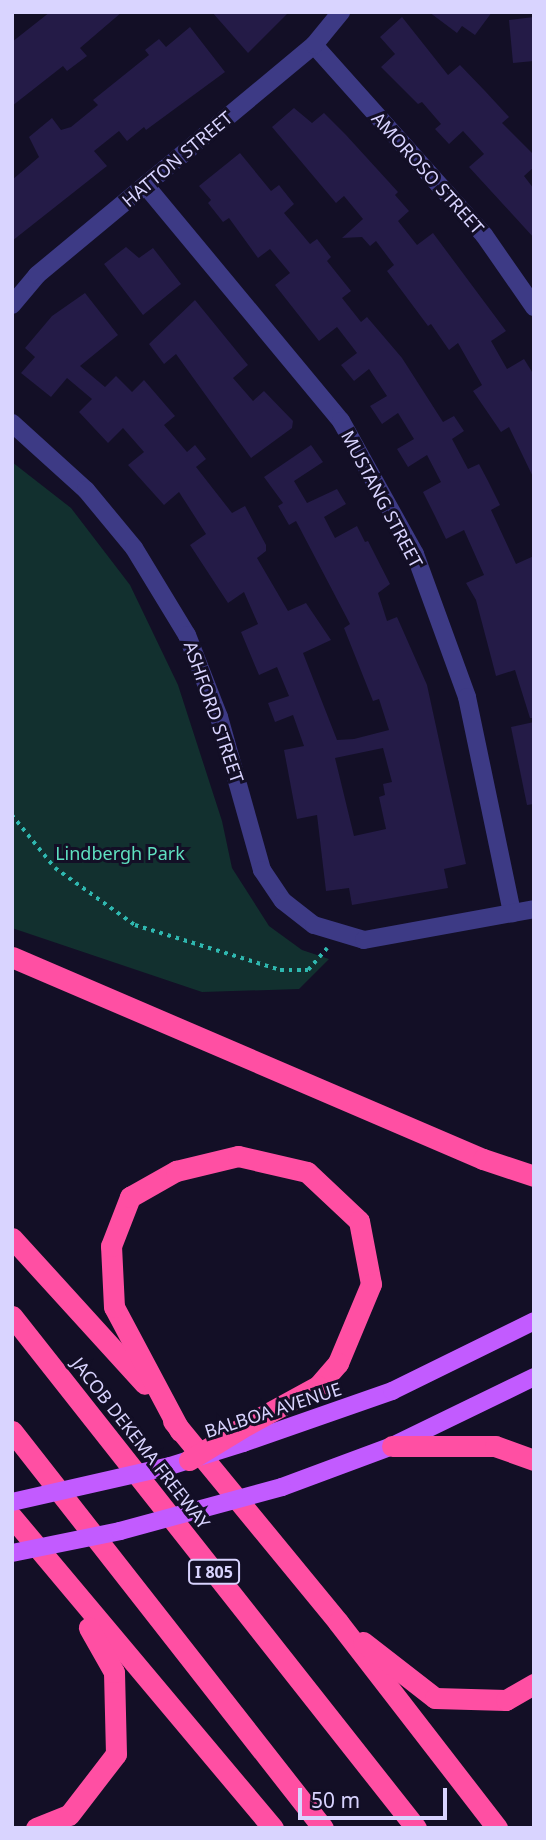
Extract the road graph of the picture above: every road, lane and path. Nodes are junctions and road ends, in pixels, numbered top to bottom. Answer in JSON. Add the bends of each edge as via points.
{"nodes":[{"id":1,"x":341,"y":12,"type":"edge"},
{"id":2,"x":314,"y":45,"type":"junction"},
{"id":3,"x":146,"y":186,"type":"junction"},
{"id":4,"x":12,"y":305,"type":"edge"},
{"id":5,"x":534,"y":307,"type":"edge"},
{"id":6,"x":12,"y":423,"type":"edge"},
{"id":7,"x":12,"y":815,"type":"edge"},
{"id":8,"x":534,"y":909,"type":"edge"},
{"id":9,"x":512,"y":913,"type":"junction"},
{"id":10,"x":339,"y":935,"type":"junction"},
{"id":11,"x":12,"y":957,"type":"edge"},
{"id":12,"x":534,"y":1176,"type":"edge"},
{"id":13,"x":12,"y":1238,"type":"edge"},
{"id":14,"x":12,"y":1316,"type":"edge"},
{"id":15,"x":534,"y":1321,"type":"edge"},
{"id":16,"x":534,"y":1377,"type":"edge"},
{"id":17,"x":12,"y":1431,"type":"edge"},
{"id":18,"x":180,"y":1431,"type":"junction"},
{"id":19,"x":243,"y":1435,"type":"junction"},
{"id":20,"x":392,"y":1446,"type":"junction"},
{"id":21,"x":189,"y":1460,"type":"joint"},
{"id":22,"x":534,"y":1460,"type":"edge"},
{"id":23,"x":12,"y":1502,"type":"edge"},
{"id":24,"x":12,"y":1517,"type":"edge"},
{"id":25,"x":12,"y":1553,"type":"edge"},
{"id":26,"x":64,"y":1584,"type":"junction"},
{"id":27,"x":338,"y":1622,"type":"junction"},
{"id":28,"x":534,"y":1684,"type":"edge"},
{"id":29,"x":36,"y":1828,"type":"edge"},
{"id":30,"x":273,"y":1828,"type":"edge"},
{"id":31,"x":323,"y":1828,"type":"edge"},
{"id":32,"x":416,"y":1828,"type":"edge"},
{"id":33,"x":496,"y":1828,"type":"edge"}],
"edges":[{"from":1,"to":2,"type":"street","name":"HATTON STREET"},
{"from":2,"to":3,"type":"street","name":"HATTON STREET"},
{"from":2,"to":5,"type":"street","name":"AMOROSO STREET","via":[[484,235]]},
{"from":3,"to":4,"type":"street","name":"HATTON STREET","via":[[37,275]]},
{"from":3,"to":9,"type":"street","name":"MUSTANG STREET","via":[[341,421],[415,554],[467,697]]},
{"from":6,"to":10,"type":"street","name":"ASHFORD STREET","via":[[86,490],[134,548],[187,635],[203,672],[237,771],[262,870],[291,908]]},
{"from":7,"to":10,"type":"path","via":[[55,869],[135,925],[280,970],[308,970]]},
{"from":8,"to":9,"type":"street"},
{"from":9,"to":10,"type":"street","via":[[386,939]]},
{"from":11,"to":12,"type":"highway","via":[[483,1159]]},
{"from":13,"to":18,"type":"highway","via":[[136,1371]]},
{"from":14,"to":32,"type":"highway","name":"JACOB DEKEMA FREEWAY","number":"I 805"},
{"from":15,"to":19,"type":"main road","name":"BALBOA AVENUE","via":[[392,1391]]},
{"from":16,"to":20,"type":"main road"},
{"from":17,"to":31,"type":"highway"},
{"from":18,"to":19,"type":"highway","via":[[114,1307],[111,1246],[130,1197],[176,1171],[238,1156],[307,1172],[359,1220],[371,1284],[338,1363],[318,1386]]},
{"from":18,"to":27,"type":"highway"},
{"from":19,"to":21,"type":"highway","bridge":true},
{"from":20,"to":22,"type":"highway","via":[[495,1446]]},
{"from":20,"to":25,"type":"main road","bridge":true,"via":[[282,1487],[120,1531]]},
{"from":21,"to":23,"type":"main road","bridge":true},
{"from":24,"to":26,"type":"highway"},
{"from":26,"to":29,"type":"highway","via":[[114,1672],[116,1754],[69,1815]]},
{"from":26,"to":30,"type":"highway"},
{"from":27,"to":28,"type":"highway","via":[[435,1699],[506,1700]]},
{"from":27,"to":33,"type":"highway"}]}
